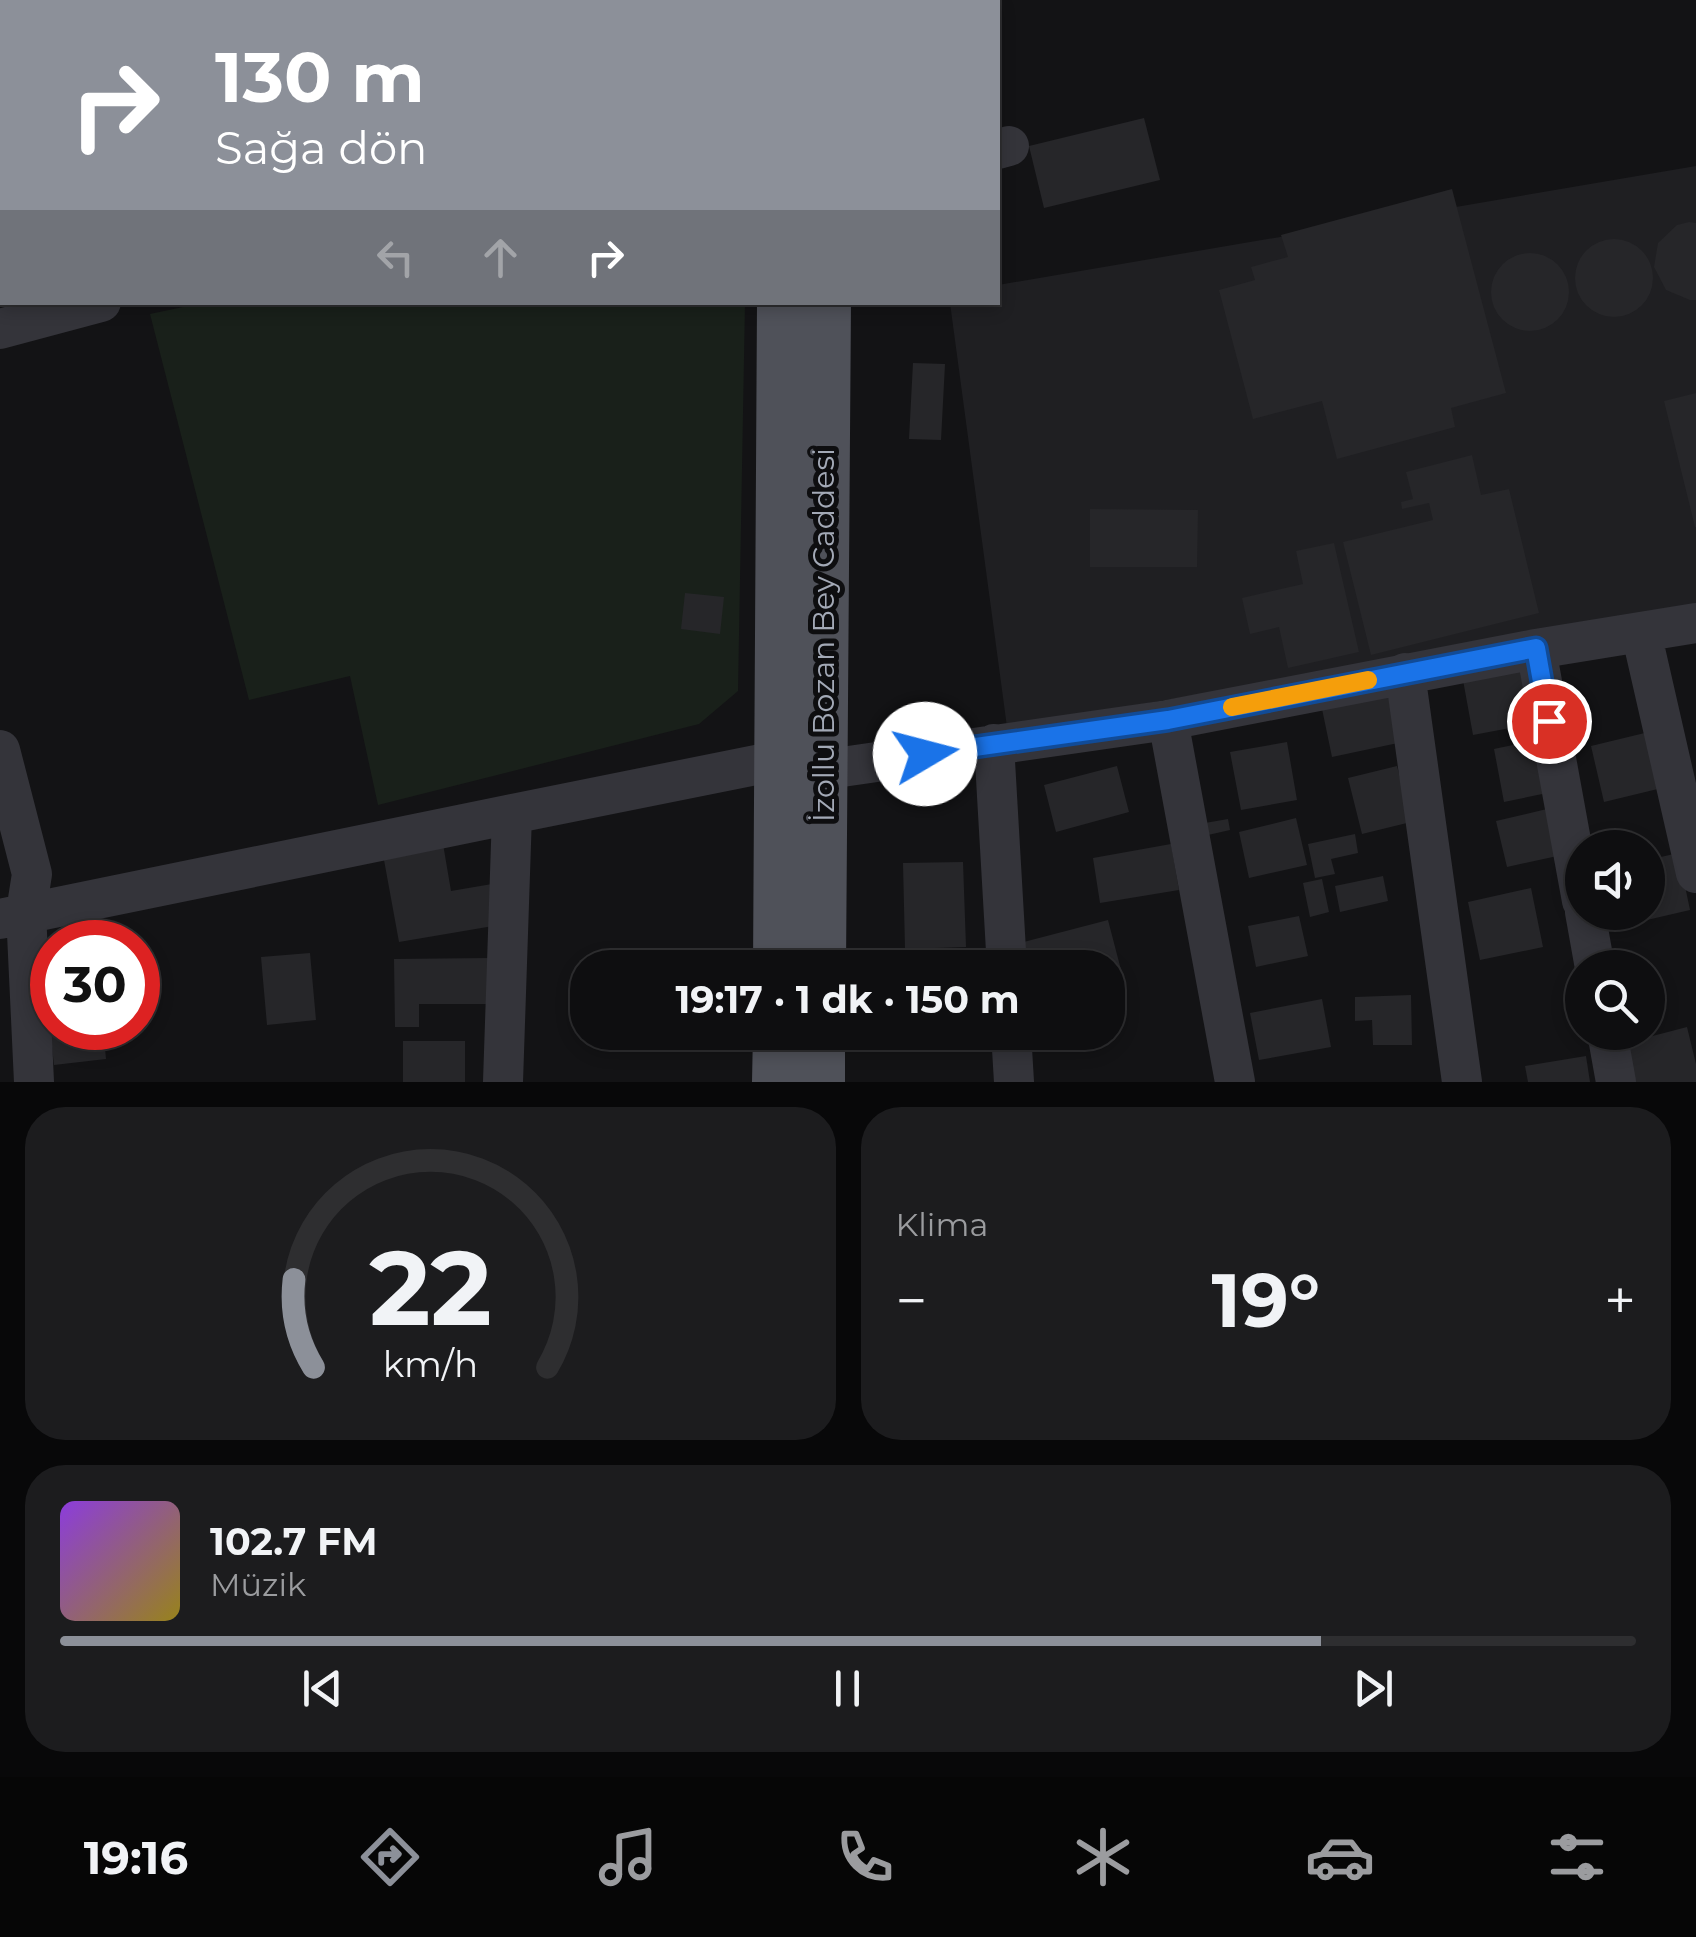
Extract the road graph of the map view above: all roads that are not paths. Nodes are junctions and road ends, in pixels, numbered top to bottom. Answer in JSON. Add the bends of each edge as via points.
{"nodes":[{"id":1,"x":90,"y":305,"type":"edge"},
{"id":2,"x":783,"y":305,"type":"edge"},
{"id":3,"x":826,"y":305,"type":"edge"},
{"id":4,"x":0,"y":329,"type":"edge"},
{"id":5,"x":1696,"y":622,"type":"edge"},
{"id":6,"x":1640,"y":632,"type":"junction"},
{"id":7,"x":1536,"y":648,"type":"junction"},
{"id":8,"x":1405,"y":673,"type":"junction"},
{"id":9,"x":1168,"y":720,"type":"junction"},
{"id":10,"x":994,"y":744,"type":"junction"},
{"id":11,"x":0,"y":750,"type":"edge"},
{"id":12,"x":802,"y":764,"type":"junction"},
{"id":13,"x":512,"y":814,"type":"junction"},
{"id":14,"x":1569,"y":830,"type":"edge"},
{"id":15,"x":1696,"y":873,"type":"edge"},
{"id":16,"x":13,"y":916,"type":"edge"},
{"id":17,"x":781,"y":950,"type":"edge"},
{"id":18,"x":818,"y":950,"type":"edge"},
{"id":19,"x":1006,"y":950,"type":"edge"},
{"id":20,"x":779,"y":1050,"type":"edge"},
{"id":21,"x":819,"y":1050,"type":"edge"},
{"id":22,"x":1012,"y":1050,"type":"edge"},
{"id":23,"x":1610,"y":1050,"type":"edge"},
{"id":24,"x":34,"y":1082,"type":"edge"},
{"id":25,"x":503,"y":1082,"type":"edge"},
{"id":26,"x":778,"y":1082,"type":"edge"},
{"id":27,"x":819,"y":1082,"type":"edge"},
{"id":28,"x":1014,"y":1082,"type":"edge"},
{"id":29,"x":1234,"y":1082,"type":"edge"},
{"id":30,"x":1462,"y":1082,"type":"edge"},
{"id":31,"x":1616,"y":1082,"type":"edge"}],
"edges":[{"from":1,"to":4,"type":"street"},
{"from":2,"to":12,"type":"main road","name":"İzollu Bozan Bey Caddesi"},
{"from":3,"to":12,"type":"main road","name":"İzollu Bozan Bey Caddesi"},
{"from":5,"to":6,"type":"street"},
{"from":6,"to":7,"type":"street"},
{"from":6,"to":15,"type":"street"},
{"from":7,"to":8,"type":"street"},
{"from":7,"to":14,"type":"street"},
{"from":8,"to":9,"type":"street"},
{"from":8,"to":30,"type":"street"},
{"from":9,"to":10,"type":"street"},
{"from":9,"to":29,"type":"street"},
{"from":10,"to":12,"type":"street"},
{"from":10,"to":19,"type":"street"},
{"from":11,"to":16,"type":"street","via":[[32,874]]},
{"from":12,"to":13,"type":"street"},
{"from":12,"to":17,"type":"main road","name":"İzollu Bozan Bey Caddesi"},
{"from":12,"to":18,"type":"main road","name":"İzollu Bozan Bey Caddesi"},
{"from":13,"to":16,"type":"street"},
{"from":13,"to":25,"type":"street"},
{"from":16,"to":24,"type":"street"},
{"from":20,"to":26,"type":"main road"},
{"from":21,"to":27,"type":"main road"},
{"from":22,"to":28,"type":"street"},
{"from":23,"to":31,"type":"street"}]}
